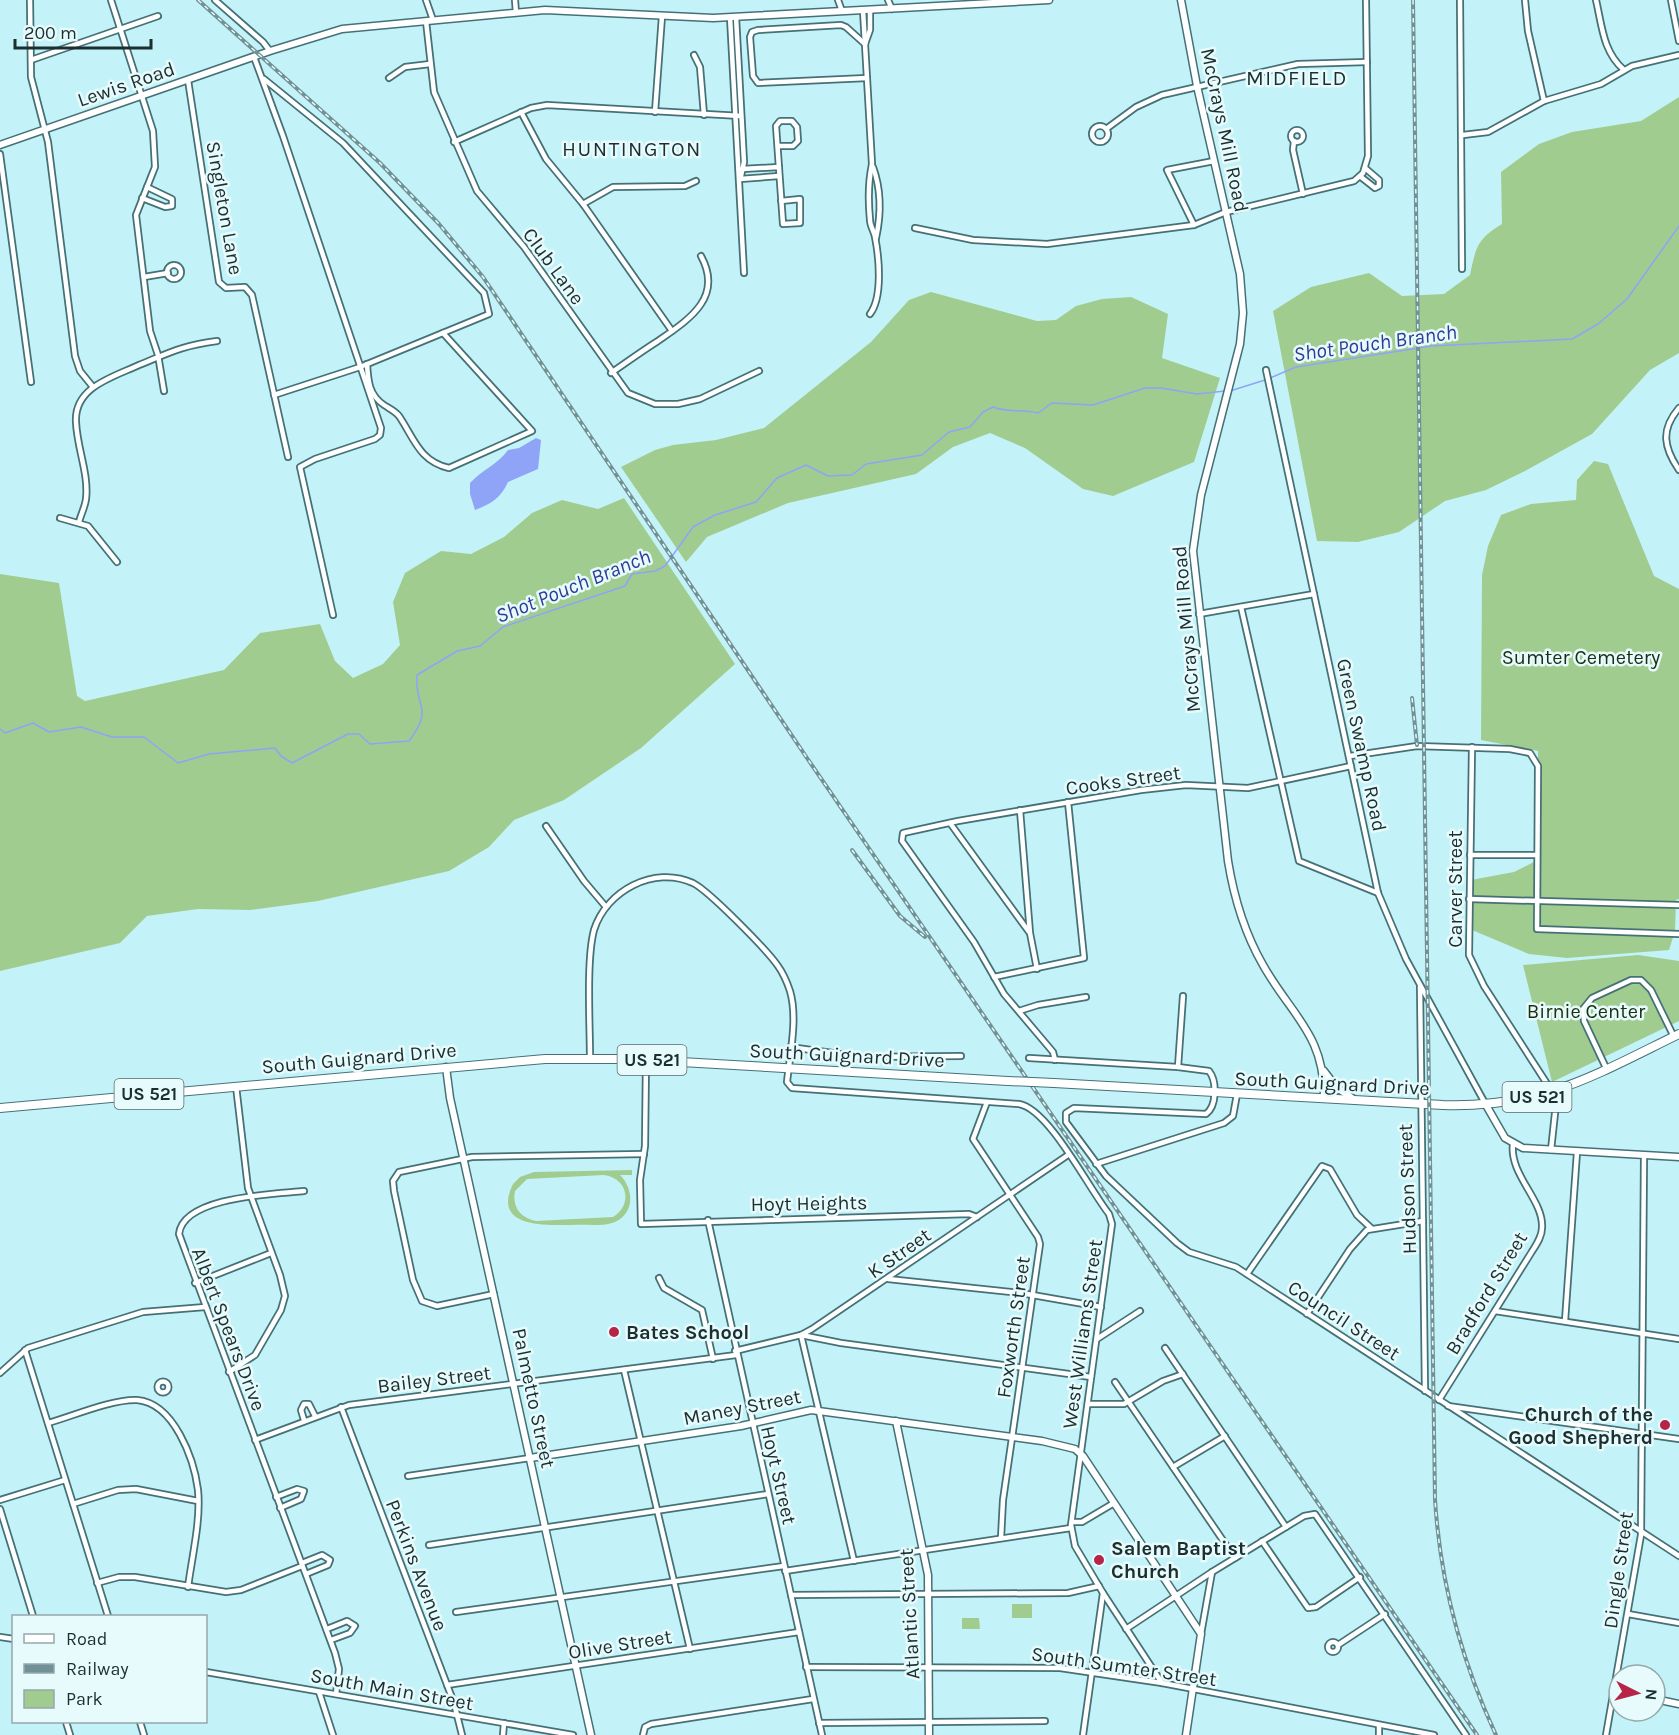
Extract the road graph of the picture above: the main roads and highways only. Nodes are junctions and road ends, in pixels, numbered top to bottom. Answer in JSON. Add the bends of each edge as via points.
{"nodes":[{"id":1,"x":1676,"y":1035,"type":"edge"},
{"id":2,"x":0,"y":1108,"type":"edge"}],
"edges":[{"from":1,"to":2,"type":"highway","name":"South Guignard Drive","number":"US 521","bridge":true,"via":[[1553,1093],[1486,1105],[590,1058],[446,1067]]}]}
